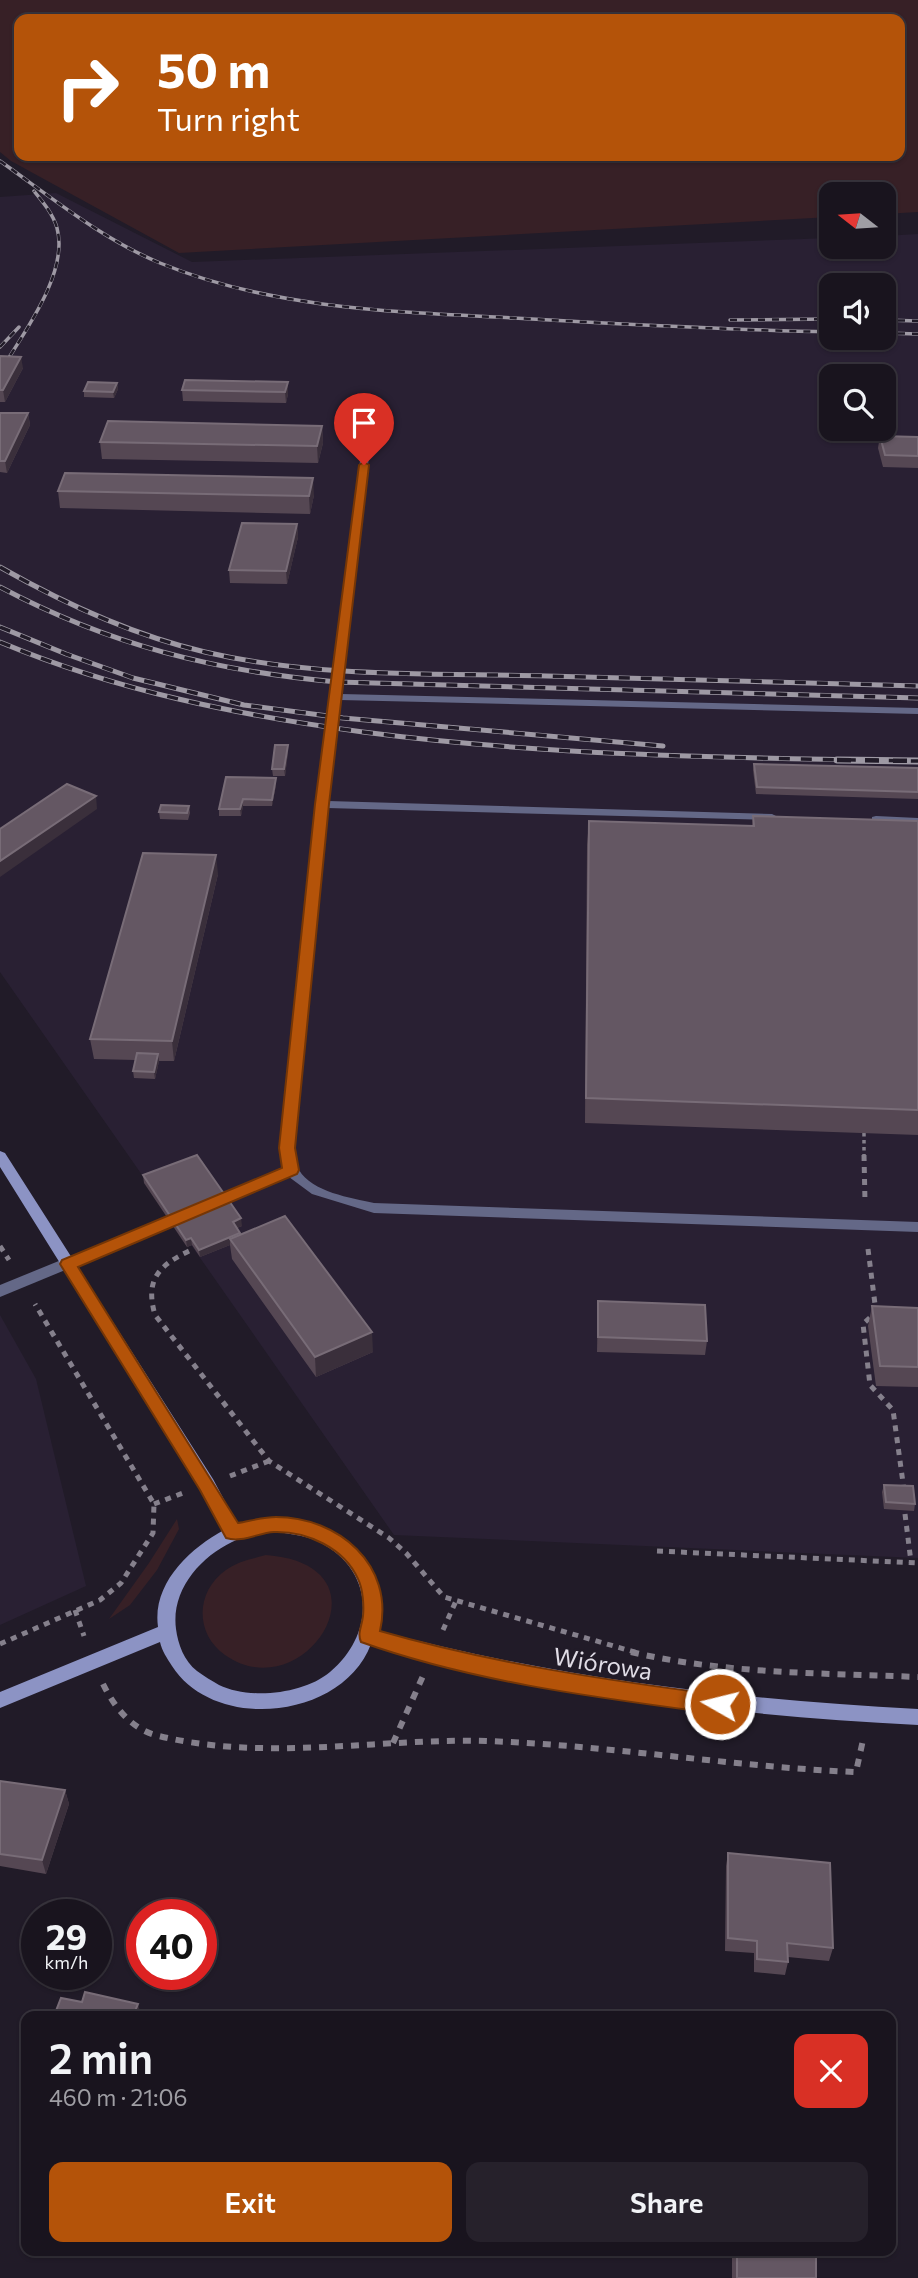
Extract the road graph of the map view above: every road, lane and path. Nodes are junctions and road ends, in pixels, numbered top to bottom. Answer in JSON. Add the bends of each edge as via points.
{"nodes":[{"id":1,"x":370,"y":414,"type":"dead end"},
{"id":2,"x":335,"y":696,"type":"junction"},
{"id":3,"x":918,"y":711,"type":"edge"},
{"id":4,"x":322,"y":804,"type":"junction"},
{"id":5,"x":779,"y":817,"type":"edge"},
{"id":6,"x":863,"y":819,"type":"edge"},
{"id":7,"x":918,"y":821,"type":"edge"},
{"id":8,"x":864,"y":1133,"type":"edge"},
{"id":9,"x":0,"y":1156,"type":"edge"},
{"id":10,"x":291,"y":1170,"type":"junction"},
{"id":11,"x":865,"y":1225,"type":"junction"},
{"id":12,"x":918,"y":1227,"type":"edge"},
{"id":13,"x":0,"y":1246,"type":"edge"},
{"id":14,"x":189,"y":1251,"type":"edge"},
{"id":15,"x":68,"y":1264,"type":"junction"},
{"id":16,"x":22,"y":1282,"type":"junction"},
{"id":17,"x":0,"y":1291,"type":"edge"},
{"id":18,"x":904,"y":1491,"type":"edge"},
{"id":19,"x":905,"y":1514,"type":"edge"},
{"id":20,"x":233,"y":1532,"type":"junction"},
{"id":21,"x":657,"y":1551,"type":"dead end"},
{"id":22,"x":914,"y":1563,"type":"edge"},
{"id":23,"x":166,"y":1632,"type":"junction"},
{"id":24,"x":369,"y":1636,"type":"junction"},
{"id":25,"x":0,"y":1644,"type":"edge"},
{"id":26,"x":918,"y":1677,"type":"edge"},
{"id":27,"x":109,"y":1698,"type":"dead end"},
{"id":28,"x":0,"y":1700,"type":"edge"},
{"id":29,"x":869,"y":1715,"type":"junction"},
{"id":30,"x":918,"y":1717,"type":"edge"}],
"edges":[{"from":1,"to":2,"type":"lane"},
{"from":2,"to":3,"type":"lane"},
{"from":2,"to":4,"type":"lane"},
{"from":4,"to":5,"type":"lane"},
{"from":4,"to":10,"type":"lane","via":[[287,1148]]},
{"from":6,"to":7,"type":"lane"},
{"from":8,"to":11,"type":"path"},
{"from":9,"to":15,"type":"street"},
{"from":10,"to":11,"type":"lane","via":[[311,1187],[374,1208]]},
{"from":10,"to":15,"type":"lane"},
{"from":11,"to":12,"type":"lane"},
{"from":11,"to":18,"type":"path","via":[[876,1312],[863,1324],[870,1385],[893,1410]]},
{"from":13,"to":16,"type":"path"},
{"from":14,"to":26,"type":"path","via":[[164,1264],[151,1284],[149,1300],[155,1315],[269,1461],[389,1538],[444,1597],[670,1661],[724,1668]]},
{"from":15,"to":16,"type":"lane"},
{"from":15,"to":20,"type":"street"},
{"from":16,"to":17,"type":"lane"},
{"from":16,"to":25,"type":"path","via":[[154,1504],[153,1533],[121,1583],[100,1600]]},
{"from":19,"to":22,"type":"path"},
{"from":20,"to":23,"type":"street","via":[[201,1551],[178,1576],[168,1596]]},
{"from":20,"to":24,"type":"street","via":[[273,1524],[295,1526],[324,1534],[345,1548],[370,1583],[373,1615]]},
{"from":21,"to":22,"type":"path"},
{"from":23,"to":24,"type":"street","via":[[183,1669],[202,1685],[232,1698],[262,1702],[292,1699],[321,1688],[350,1665]]},
{"from":23,"to":28,"type":"street"},
{"from":24,"to":29,"type":"street","name":"Wiórowa","via":[[432,1655],[612,1690]]},
{"from":27,"to":29,"type":"path","via":[[125,1719],[155,1735],[233,1747],[291,1750],[437,1740],[591,1749],[784,1771],[856,1772]]},
{"from":29,"to":30,"type":"street","name":"Wiórowa"}]}
